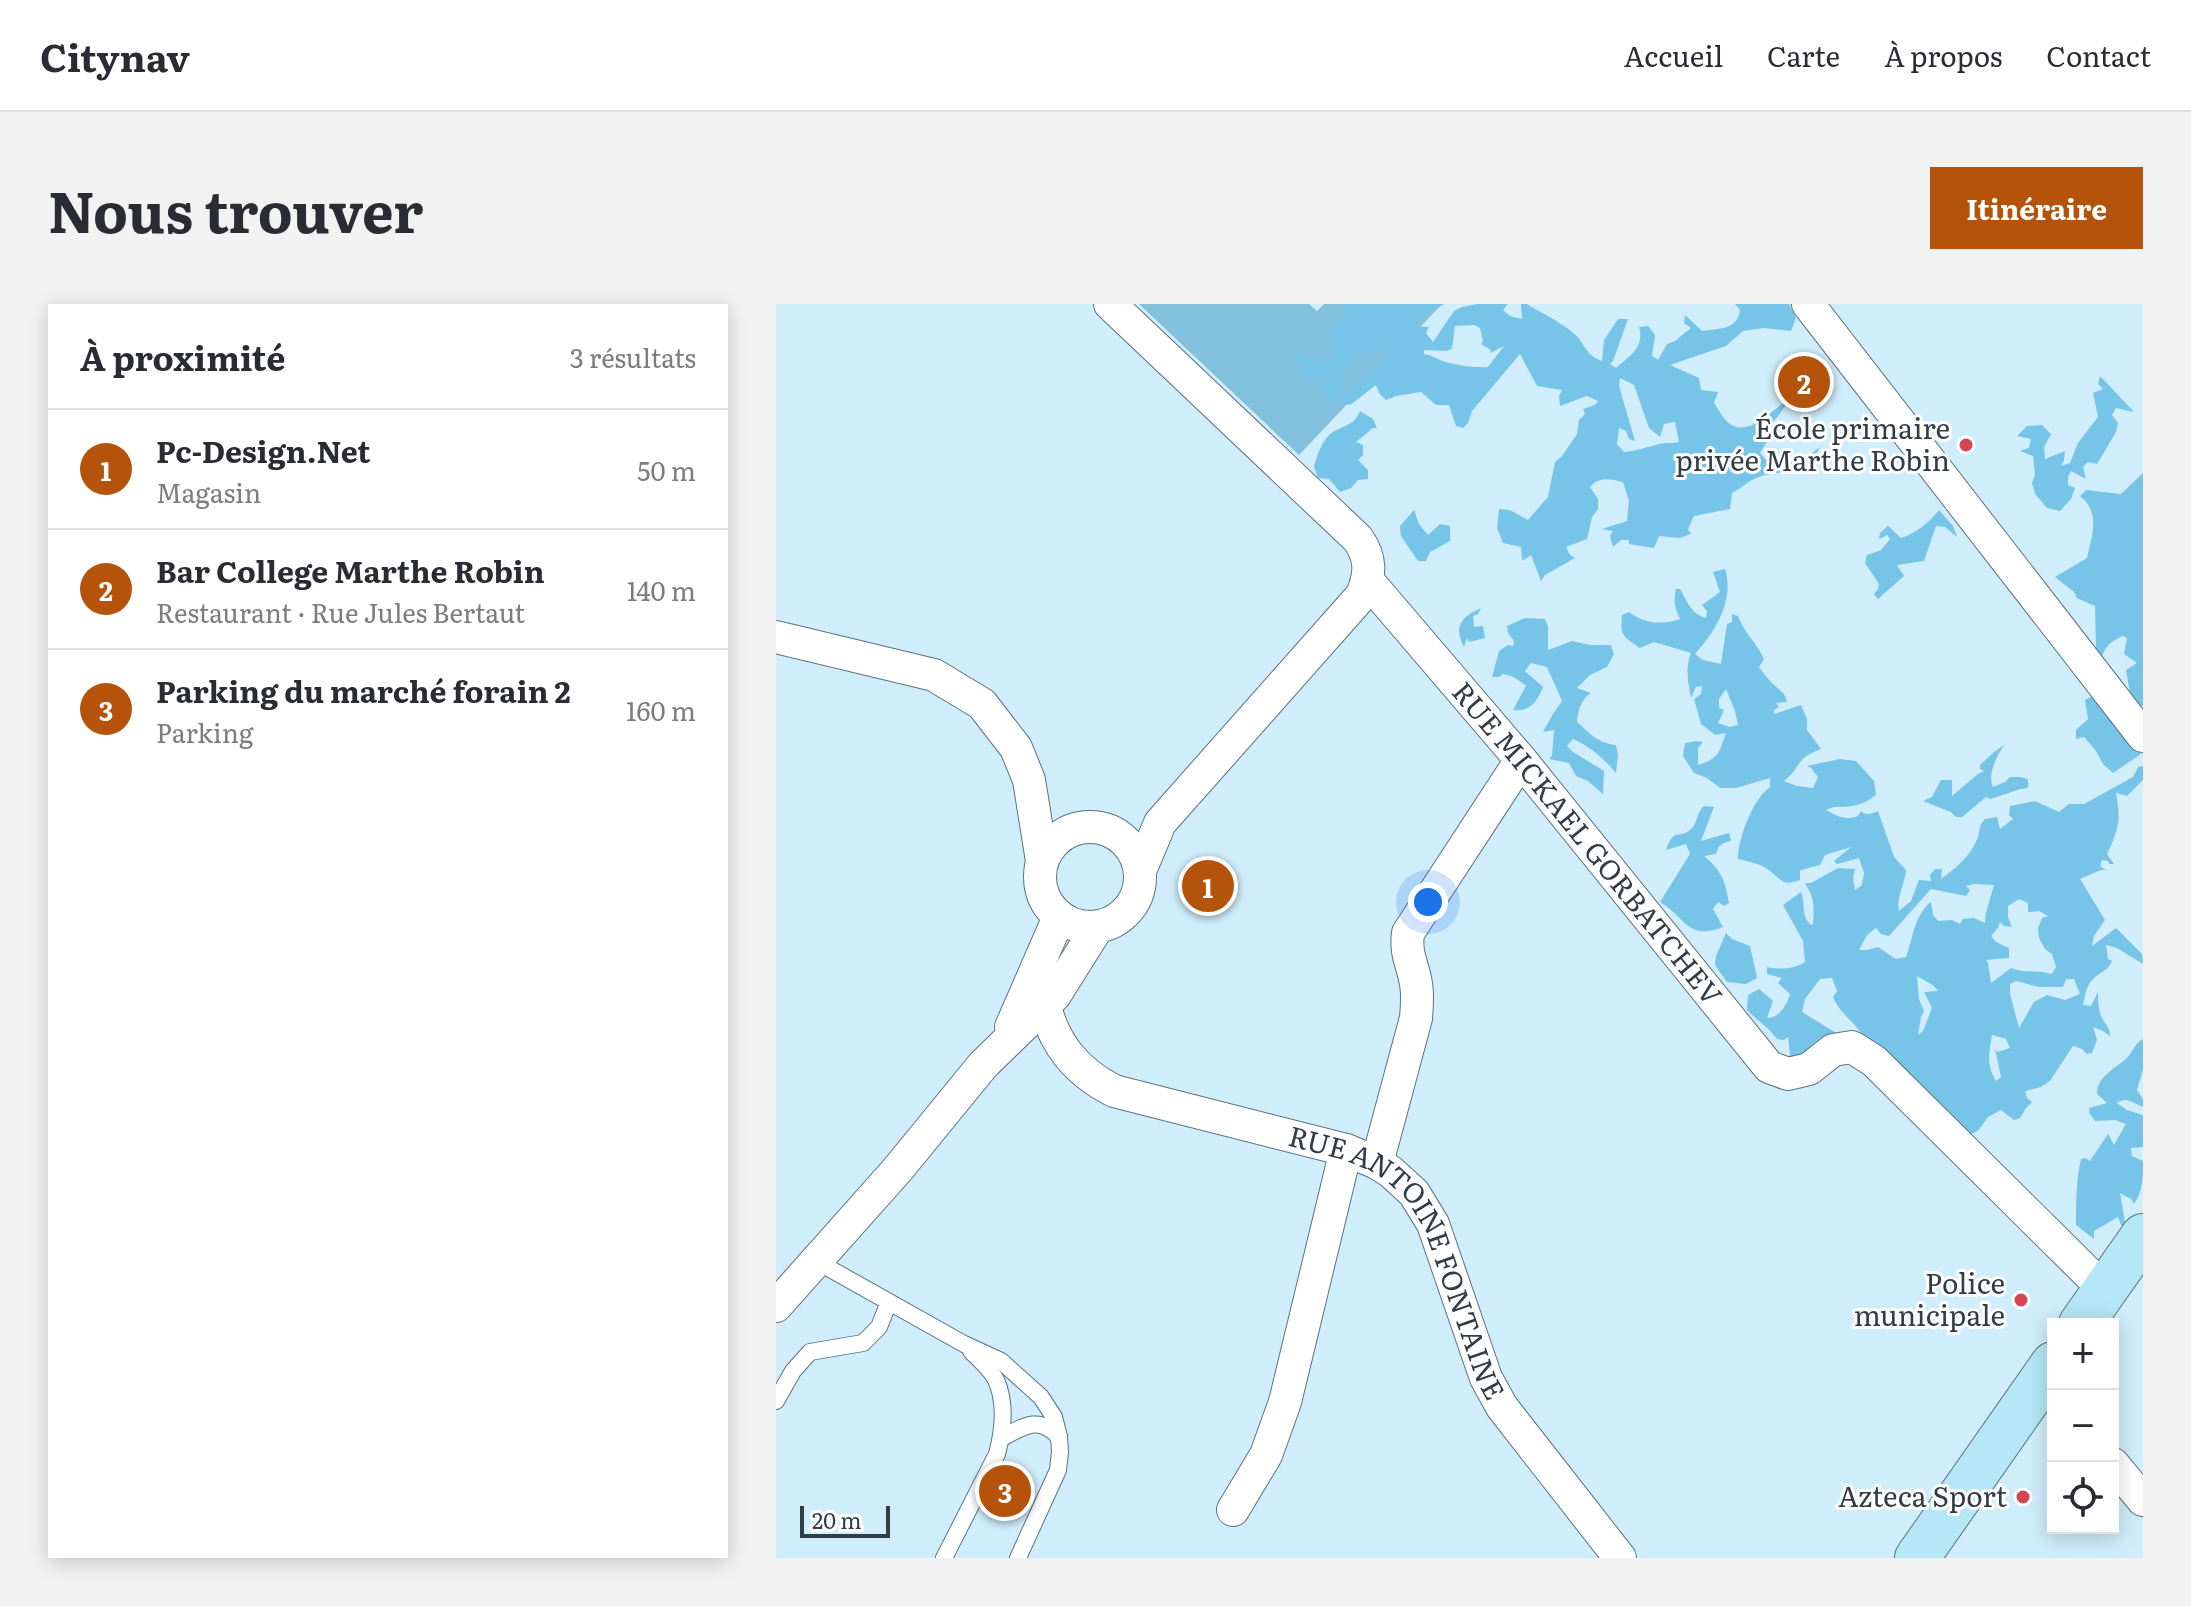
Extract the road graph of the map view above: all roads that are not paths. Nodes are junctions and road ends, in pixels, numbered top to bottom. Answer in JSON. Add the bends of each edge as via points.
{"nodes":[{"id":1,"x":1808,"y":304,"type":"edge"},
{"id":2,"x":1112,"y":305,"type":"edge"},
{"id":3,"x":1368,"y":581,"type":"junction"},
{"id":4,"x":776,"y":637,"type":"edge"},
{"id":5,"x":2143,"y":736,"type":"edge"},
{"id":6,"x":1521,"y":760,"type":"junction"},
{"id":7,"x":1029,"y":780,"type":"junction"},
{"id":8,"x":1160,"y":823,"type":"junction"},
{"id":9,"x":1072,"y":830,"type":"junction"},
{"id":10,"x":1124,"y":840,"type":"junction"},
{"id":11,"x":1042,"y":861,"type":"junction"},
{"id":12,"x":1140,"y":871,"type":"junction"},
{"id":13,"x":1059,"y":917,"type":"junction"},
{"id":14,"x":1097,"y":928,"type":"junction"},
{"id":15,"x":1044,"y":1003,"type":"junction"},
{"id":16,"x":1005,"y":1041,"type":"junction"},
{"id":17,"x":1346,"y":1150,"type":"junction"},
{"id":18,"x":1377,"y":1163,"type":"junction"},
{"id":19,"x":2143,"y":1236,"type":"edge"},
{"id":20,"x":816,"y":1261,"type":"junction"},
{"id":21,"x":889,"y":1302,"type":"junction"},
{"id":22,"x":776,"y":1306,"type":"edge"},
{"id":23,"x":2093,"y":1307,"type":"edge"},
{"id":24,"x":964,"y":1344,"type":"junction"},
{"id":25,"x":2047,"y":1381,"type":"edge"},
{"id":26,"x":776,"y":1401,"type":"edge"},
{"id":27,"x":1059,"y":1437,"type":"junction"},
{"id":28,"x":1002,"y":1438,"type":"junction"},
{"id":29,"x":2119,"y":1471,"type":"edge"},
{"id":30,"x":2143,"y":1500,"type":"edge"},
{"id":31,"x":1233,"y":1510,"type":"dead end"},
{"id":32,"x":944,"y":1558,"type":"edge"},
{"id":33,"x":1018,"y":1558,"type":"edge"},
{"id":34,"x":1620,"y":1558,"type":"edge"},
{"id":35,"x":1917,"y":1558,"type":"edge"}],
"edges":[{"from":1,"to":5,"type":"street"},
{"from":2,"to":3,"type":"street","name":"RUE MICKAEL GORBATCHEV","via":[[1358,539],[1370,566]]},
{"from":3,"to":6,"type":"street","name":"RUE MICKAEL GORBATCHEV"},
{"from":3,"to":8,"type":"street","via":[[1362,595]]},
{"from":4,"to":7,"type":"street","via":[[934,675],[982,704],[1016,748]]},
{"from":6,"to":18,"type":"street","via":[[1408,933],[1416,1018]]},
{"from":6,"to":23,"type":"street","name":"RUE MICKAEL GORBATCHEV","via":[[1769,1067],[1788,1074],[1809,1069],[1833,1050],[1852,1047],[1874,1061]]},
{"from":7,"to":9,"type":"street"},
{"from":7,"to":11,"type":"street"},
{"from":8,"to":10,"type":"street"},
{"from":8,"to":12,"type":"street"},
{"from":9,"to":10,"type":"street","via":[[1100,828]]},
{"from":9,"to":11,"type":"street"},
{"from":10,"to":12,"type":"street"},
{"from":11,"to":13,"type":"street","via":[[1043,895]]},
{"from":12,"to":14,"type":"street","via":[[1135,901],[1125,914]]},
{"from":13,"to":14,"type":"street"},
{"from":13,"to":16,"type":"street"},
{"from":14,"to":15,"type":"street","via":[[1055,995]]},
{"from":15,"to":16,"type":"street"},
{"from":15,"to":17,"type":"street","name":"RUE ANTOINE FONTAINE","via":[[1075,1065],[1114,1091]]},
{"from":16,"to":20,"type":"street"},
{"from":17,"to":18,"type":"street","name":"RUE ANTOINE FONTAINE"},
{"from":17,"to":31,"type":"street","via":[[1285,1402],[1266,1455]]},
{"from":18,"to":34,"type":"street","name":"RUE ANTOINE FONTAINE","via":[[1414,1193],[1433,1224],[1486,1378],[1502,1407]]},
{"from":19,"to":23,"type":"main road"},
{"from":20,"to":21,"type":"lane"},
{"from":20,"to":22,"type":"street"},
{"from":21,"to":24,"type":"lane"},
{"from":21,"to":26,"type":"lane","via":[[879,1327],[863,1343],[810,1352]]},
{"from":24,"to":27,"type":"lane","via":[[1001,1361],[1041,1397]]},
{"from":24,"to":28,"type":"lane","via":[[996,1381]]},
{"from":25,"to":35,"type":"main road"},
{"from":27,"to":28,"type":"lane","via":[[1050,1427],[1037,1424]]},
{"from":27,"to":33,"type":"lane","via":[[1058,1470]]},
{"from":28,"to":32,"type":"lane"},
{"from":29,"to":30,"type":"street"}]}
